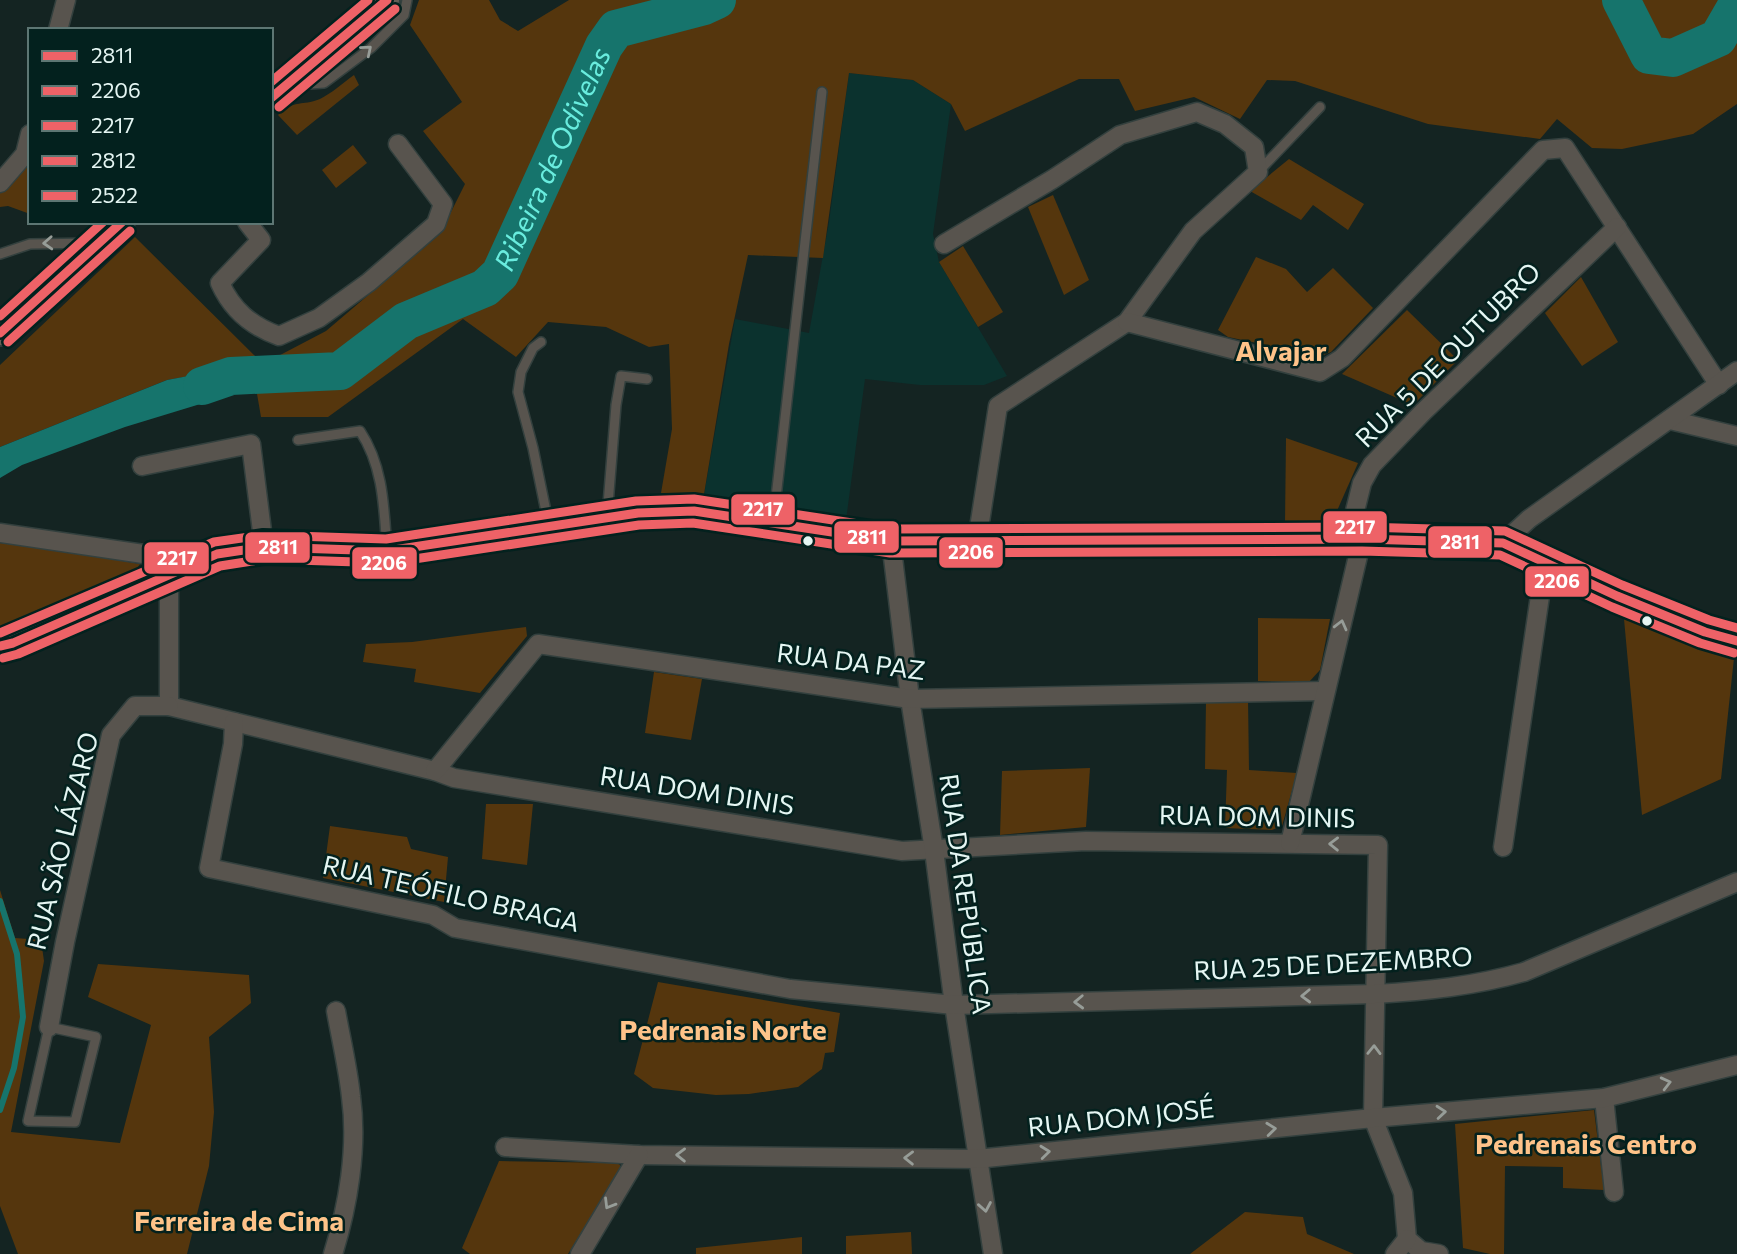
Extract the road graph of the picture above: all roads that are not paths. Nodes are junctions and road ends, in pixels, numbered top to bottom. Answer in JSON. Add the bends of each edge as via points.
{"nodes":[{"id":1,"x":66,"y":0,"type":"edge"},
{"id":2,"x":387,"y":0,"type":"edge"},
{"id":3,"x":407,"y":0,"type":"edge"},
{"id":4,"x":59,"y":28,"type":"edge"},
{"id":5,"x":279,"y":91,"type":"edge"},
{"id":6,"x":822,"y":92,"type":"dead end"},
{"id":7,"x":1320,"y":107,"type":"dead end"},
{"id":8,"x":28,"y":142,"type":"edge"},
{"id":9,"x":398,"y":144,"type":"dead end"},
{"id":10,"x":1258,"y":172,"type":"junction"},
{"id":11,"x":0,"y":183,"type":"edge"},
{"id":12,"x":120,"y":224,"type":"edge"},
{"id":13,"x":249,"y":224,"type":"edge"},
{"id":14,"x":1617,"y":228,"type":"junction"},
{"id":15,"x":97,"y":243,"type":"junction"},
{"id":16,"x":944,"y":244,"type":"dead end"},
{"id":17,"x":0,"y":253,"type":"edge"},
{"id":18,"x":1127,"y":322,"type":"junction"},
{"id":19,"x":0,"y":333,"type":"edge"},
{"id":20,"x":541,"y":342,"type":"dead end"},
{"id":21,"x":1737,"y":371,"type":"edge"},
{"id":22,"x":647,"y":379,"type":"dead end"},
{"id":23,"x":1719,"y":385,"type":"junction"},
{"id":24,"x":1670,"y":420,"type":"junction"},
{"id":25,"x":1737,"y":436,"type":"edge"},
{"id":26,"x":298,"y":440,"type":"dead end"},
{"id":27,"x":142,"y":466,"type":"dead end"},
{"id":28,"x":607,"y":517,"type":"junction"},
{"id":29,"x":773,"y":524,"type":"junction"},
{"id":30,"x":549,"y":526,"type":"junction"},
{"id":31,"x":0,"y":533,"type":"edge"},
{"id":32,"x":1362,"y":539,"type":"junction"},
{"id":33,"x":891,"y":541,"type":"junction"},
{"id":34,"x":977,"y":541,"type":"junction"},
{"id":35,"x":1503,"y":543,"type":"junction"},
{"id":36,"x":264,"y":547,"type":"junction"},
{"id":37,"x":387,"y":551,"type":"junction"},
{"id":38,"x":1545,"y":562,"type":"junction"},
{"id":39,"x":169,"y":575,"type":"junction"},
{"id":40,"x":1737,"y":641,"type":"edge"},
{"id":41,"x":0,"y":646,"type":"edge"},
{"id":42,"x":1324,"y":691,"type":"junction"},
{"id":43,"x":910,"y":699,"type":"junction"},
{"id":44,"x":169,"y":706,"type":"junction"},
{"id":45,"x":234,"y":722,"type":"junction"},
{"id":46,"x":435,"y":771,"type":"junction"},
{"id":47,"x":1290,"y":843,"type":"junction"},
{"id":48,"x":1503,"y":847,"type":"dead end"},
{"id":49,"x":934,"y":850,"type":"junction"},
{"id":50,"x":1737,"y":882,"type":"edge"},
{"id":51,"x":1374,"y":994,"type":"junction"},
{"id":52,"x":954,"y":1005,"type":"junction"},
{"id":53,"x":336,"y":1011,"type":"dead end"},
{"id":54,"x":49,"y":1027,"type":"junction"},
{"id":55,"x":1737,"y":1065,"type":"edge"},
{"id":56,"x":1604,"y":1098,"type":"junction"},
{"id":57,"x":1373,"y":1118,"type":"junction"},
{"id":58,"x":505,"y":1147,"type":"dead end"},
{"id":59,"x":639,"y":1155,"type":"junction"},
{"id":60,"x":977,"y":1159,"type":"junction"},
{"id":61,"x":1614,"y":1192,"type":"dead end"},
{"id":62,"x":1407,"y":1240,"type":"junction"},
{"id":63,"x":333,"y":1254,"type":"edge"},
{"id":64,"x":580,"y":1254,"type":"edge"},
{"id":65,"x":993,"y":1254,"type":"edge"},
{"id":66,"x":1395,"y":1254,"type":"edge"},
{"id":67,"x":1439,"y":1254,"type":"edge"}],
"edges":[{"from":1,"to":4,"type":"street"},
{"from":2,"to":5,"type":"main road"},
{"from":5,"to":3,"type":"lane","one_way":true,"via":[[324,83],[371,48],[404,15]]},
{"from":6,"to":29,"type":"lane"},
{"from":7,"to":10,"type":"lane"},
{"from":8,"to":11,"type":"street","via":[[25,154]]},
{"from":9,"to":13,"type":"street","via":[[443,204],[436,224],[319,318],[279,336],[259,329],[228,300],[220,283],[261,240]]},
{"from":10,"to":16,"type":"street","via":[[1254,147],[1225,124],[1197,112],[1120,135]]},
{"from":10,"to":18,"type":"street","via":[[1194,231]]},
{"from":12,"to":15,"type":"main road"},
{"from":14,"to":18,"type":"street","via":[[1565,148],[1543,150],[1342,358],[1320,372]]},
{"from":14,"to":23,"type":"street"},
{"from":14,"to":32,"type":"street","name":"RUA 5 DE OUTUBRO","via":[[1372,466],[1355,511]]},
{"from":15,"to":17,"type":"lane","one_way":true,"via":[[30,244]]},
{"from":15,"to":19,"type":"main road"},
{"from":18,"to":34,"type":"street","via":[[998,406]]},
{"from":20,"to":30,"type":"lane","via":[[521,372],[518,392]]},
{"from":21,"to":23,"type":"street"},
{"from":22,"to":28,"type":"lane","via":[[621,376]]},
{"from":23,"to":24,"type":"street"},
{"from":24,"to":25,"type":"street"},
{"from":24,"to":35,"type":"street","via":[[1529,519]]},
{"from":26,"to":37,"type":"lane","via":[[360,431],[372,449],[383,495]]},
{"from":27,"to":36,"type":"street","via":[[251,444]]},
{"from":28,"to":29,"type":"street","via":[[694,511]]},
{"from":28,"to":30,"type":"street"},
{"from":29,"to":33,"type":"street"},
{"from":30,"to":37,"type":"street"},
{"from":31,"to":39,"type":"street","via":[[157,556]]},
{"from":32,"to":34,"type":"street"},
{"from":32,"to":35,"type":"street"},
{"from":42,"to":32,"type":"street","one_way":true},
{"from":33,"to":34,"type":"street"},
{"from":33,"to":43,"type":"street","name":"RUA DA REPÚBLICA"},
{"from":35,"to":38,"type":"street"},
{"from":36,"to":37,"type":"street"},
{"from":36,"to":39,"type":"street","via":[[217,554]]},
{"from":38,"to":40,"type":"street","via":[[1617,596]]},
{"from":38,"to":48,"type":"street"},
{"from":39,"to":41,"type":"street"},
{"from":39,"to":44,"type":"street"},
{"from":42,"to":43,"type":"street","name":"RUA DA PAZ"},
{"from":42,"to":47,"type":"street"},
{"from":43,"to":46,"type":"street","name":"RUA DA PAZ","via":[[538,644]]},
{"from":43,"to":49,"type":"street","name":"RUA DA REPÚBLICA"},
{"from":44,"to":45,"type":"street","name":"RUA DOM DINIS"},
{"from":44,"to":54,"type":"street","name":"RUA SÃO LÁZARO","via":[[135,706],[111,735]]},
{"from":45,"to":46,"type":"street","name":"RUA DOM DINIS"},
{"from":45,"to":52,"type":"street","name":"RUA TEÓFILO BRAGA","via":[[209,868],[433,915],[455,928],[790,989]]},
{"from":46,"to":49,"type":"street","name":"RUA DOM DINIS","via":[[454,778],[902,851]]},
{"from":47,"to":49,"type":"street","name":"RUA DOM DINIS","via":[[1086,841],[980,852]]},
{"from":51,"to":47,"type":"street","name":"RUA DOM DINIS","one_way":true,"via":[[1378,845]]},
{"from":49,"to":52,"type":"street","name":"RUA DA REPÚBLICA"},
{"from":50,"to":51,"type":"street","name":"RUA 25 DE DEZEMBRO","via":[[1524,972],[1440,990]]},
{"from":51,"to":52,"type":"street","name":"RUA 25 DE DEZEMBRO","one_way":true},
{"from":57,"to":51,"type":"street","one_way":true},
{"from":52,"to":60,"type":"street","name":"RUA DA REPÚBLICA"},
{"from":53,"to":63,"type":"street","via":[[352,1100],[352,1135],[345,1206]]},
{"from":54,"to":54,"type":"lane","via":[[28,1121],[75,1122],[96,1037]]},
{"from":56,"to":55,"type":"street","name":"RUA DOM JOSÉ","one_way":true},
{"from":57,"to":56,"type":"street","name":"RUA DOM JOSÉ","one_way":true},
{"from":56,"to":61,"type":"street"},
{"from":60,"to":57,"type":"street","name":"RUA DOM JOSÉ","one_way":true},
{"from":57,"to":62,"type":"street","via":[[1404,1193]]},
{"from":58,"to":59,"type":"street","name":"RUA DOM JOSÉ"},
{"from":60,"to":59,"type":"street","name":"RUA DOM JOSÉ","one_way":true},
{"from":59,"to":64,"type":"street","one_way":true},
{"from":60,"to":65,"type":"street","name":"RUA DA REPÚBLICA","one_way":true},
{"from":62,"to":66,"type":"street"},
{"from":62,"to":67,"type":"street","via":[[1421,1251]]}]}
